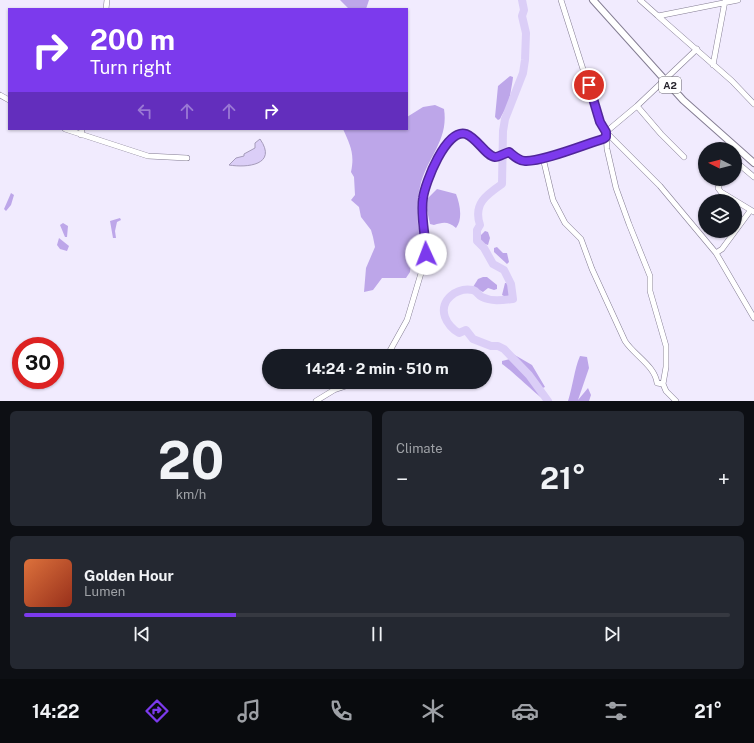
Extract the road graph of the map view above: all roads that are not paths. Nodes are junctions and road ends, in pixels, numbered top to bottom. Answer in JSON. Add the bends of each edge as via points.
{"nodes":[{"id":1,"x":561,"y":0,"type":"edge"},
{"id":2,"x":593,"y":0,"type":"edge"},
{"id":3,"x":640,"y":0,"type":"edge"},
{"id":4,"x":646,"y":0,"type":"edge"},
{"id":5,"x":738,"y":0,"type":"edge"},
{"id":6,"x":725,"y":1,"type":"edge"},
{"id":7,"x":648,"y":7,"type":"junction"},
{"id":8,"x":658,"y":16,"type":"junction"},
{"id":9,"x":697,"y":49,"type":"junction"},
{"id":10,"x":713,"y":64,"type":"junction"},
{"id":11,"x":665,"y":79,"type":"junction"},
{"id":12,"x":754,"y":104,"type":"edge"},
{"id":13,"x":637,"y":106,"type":"junction"},
{"id":14,"x":68,"y":130,"type":"edge"},
{"id":15,"x":82,"y":130,"type":"edge"},
{"id":16,"x":606,"y":134,"type":"junction"},
{"id":17,"x":81,"y":135,"type":"junction"},
{"id":18,"x":684,"y":157,"type":"dead end"},
{"id":19,"x":187,"y":158,"type":"dead end"},
{"id":20,"x":544,"y":158,"type":"junction"},
{"id":21,"x":754,"y":163,"type":"edge"},
{"id":22,"x":742,"y":166,"type":"edge"},
{"id":23,"x":754,"y":177,"type":"edge"},
{"id":24,"x":718,"y":186,"type":"edge"},
{"id":25,"x":752,"y":212,"type":"edge"},
{"id":26,"x":716,"y":253,"type":"junction"},
{"id":27,"x":754,"y":318,"type":"edge"},
{"id":28,"x":391,"y":349,"type":"edge"},
{"id":29,"x":663,"y":384,"type":"junction"},
{"id":30,"x":337,"y":389,"type":"edge"},
{"id":31,"x":316,"y":401,"type":"edge"},
{"id":32,"x":676,"y":401,"type":"edge"}],
"edges":[{"from":1,"to":16,"type":"street"},
{"from":2,"to":11,"type":"main road","number":"A2"},
{"from":3,"to":7,"type":"street"},
{"from":4,"to":7,"type":"street"},
{"from":5,"to":6,"type":"street"},
{"from":6,"to":8,"type":"street"},
{"from":6,"to":10,"type":"street"},
{"from":7,"to":8,"type":"street"},
{"from":8,"to":9,"type":"street"},
{"from":9,"to":10,"type":"street"},
{"from":9,"to":11,"type":"street"},
{"from":10,"to":12,"type":"street"},
{"from":11,"to":13,"type":"street"},
{"from":11,"to":21,"type":"main road","number":"A2","via":[[704,120]]},
{"from":13,"to":16,"type":"street"},
{"from":13,"to":18,"type":"street","via":[[660,134]]},
{"from":14,"to":17,"type":"street"},
{"from":15,"to":17,"type":"street"},
{"from":16,"to":20,"type":"street"},
{"from":16,"to":26,"type":"street","via":[[648,172]]},
{"from":16,"to":29,"type":"street","via":[[616,188],[650,276],[650,291],[666,346]]},
{"from":17,"to":19,"type":"street","via":[[148,156]]},
{"from":20,"to":28,"type":"street","via":[[526,161],[509,152],[495,157],[489,155],[477,141],[464,134],[459,134],[446,144],[426,186],[423,199],[426,254],[422,270],[407,320]]},
{"from":20,"to":29,"type":"street","via":[[553,200],[564,223],[581,239],[625,341],[656,376],[657,383]]},
{"from":22,"to":23,"type":"street"},
{"from":24,"to":25,"type":"street","via":[[721,192]]},
{"from":25,"to":26,"type":"street","via":[[722,250]]},
{"from":26,"to":27,"type":"street"},
{"from":29,"to":32,"type":"street"},
{"from":30,"to":31,"type":"street"}]}
